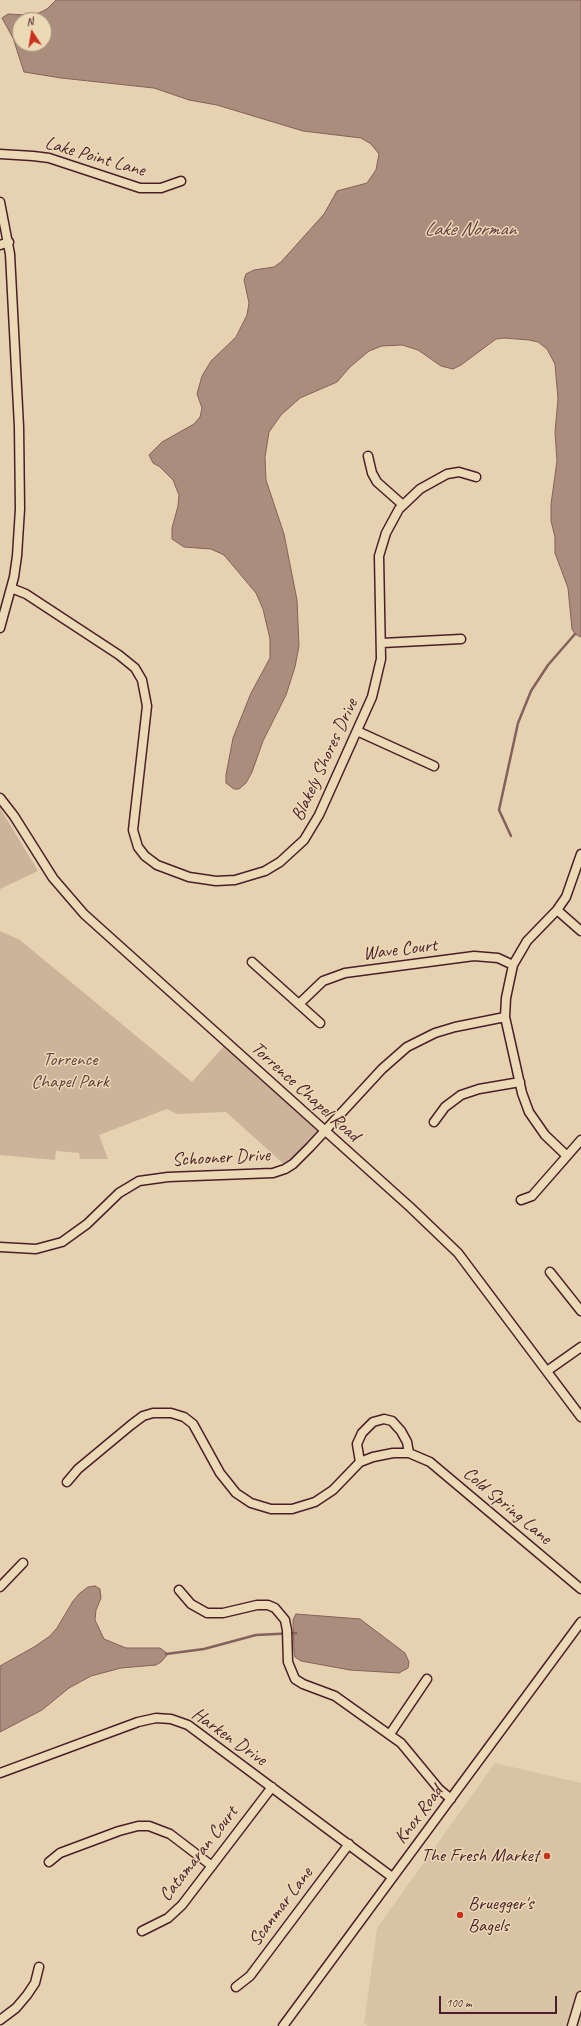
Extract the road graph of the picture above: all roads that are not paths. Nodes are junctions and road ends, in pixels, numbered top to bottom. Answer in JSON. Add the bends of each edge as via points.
{"nodes":[{"id":1,"x":0,"y":154,"type":"edge"},
{"id":2,"x":180,"y":181,"type":"dead end"},
{"id":3,"x":0,"y":202,"type":"edge"},
{"id":4,"x":8,"y":242,"type":"junction"},
{"id":5,"x":0,"y":245,"type":"edge"},
{"id":6,"x":368,"y":456,"type":"dead end"},
{"id":7,"x":476,"y":477,"type":"dead end"},
{"id":8,"x":403,"y":505,"type":"junction"},
{"id":9,"x":11,"y":588,"type":"junction"},
{"id":10,"x":0,"y":628,"type":"edge"},
{"id":11,"x":460,"y":639,"type":"dead end"},
{"id":12,"x":382,"y":643,"type":"junction"},
{"id":13,"x":357,"y":731,"type":"junction"},
{"id":14,"x":434,"y":766,"type":"dead end"},
{"id":15,"x":0,"y":798,"type":"edge"},
{"id":16,"x":581,"y":854,"type":"edge"},
{"id":17,"x":557,"y":910,"type":"junction"},
{"id":18,"x":581,"y":931,"type":"edge"},
{"id":19,"x":252,"y":962,"type":"dead end"},
{"id":20,"x":513,"y":966,"type":"junction"},
{"id":21,"x":299,"y":1004,"type":"junction"},
{"id":22,"x":505,"y":1017,"type":"junction"},
{"id":23,"x":320,"y":1023,"type":"dead end"},
{"id":24,"x":520,"y":1082,"type":"junction"},
{"id":25,"x":434,"y":1122,"type":"dead end"},
{"id":26,"x":326,"y":1131,"type":"junction"},
{"id":27,"x":581,"y":1140,"type":"edge"},
{"id":28,"x":567,"y":1156,"type":"junction"},
{"id":29,"x":521,"y":1200,"type":"dead end"},
{"id":30,"x":0,"y":1247,"type":"edge"},
{"id":31,"x":550,"y":1272,"type":"dead end"},
{"id":32,"x":581,"y":1312,"type":"edge"},
{"id":33,"x":581,"y":1347,"type":"edge"},
{"id":34,"x":547,"y":1371,"type":"junction"},
{"id":35,"x":581,"y":1417,"type":"edge"},
{"id":36,"x":408,"y":1453,"type":"junction"},
{"id":37,"x":360,"y":1462,"type":"junction"},
{"id":38,"x":67,"y":1482,"type":"dead end"},
{"id":39,"x":23,"y":1563,"type":"dead end"},
{"id":40,"x":0,"y":1587,"type":"edge"},
{"id":41,"x":581,"y":1589,"type":"edge"},
{"id":42,"x":178,"y":1590,"type":"dead end"},
{"id":43,"x":581,"y":1622,"type":"edge"},
{"id":44,"x":427,"y":1679,"type":"dead end"},
{"id":45,"x":390,"y":1734,"type":"junction"},
{"id":46,"x":0,"y":1773,"type":"edge"},
{"id":47,"x":272,"y":1787,"type":"junction"},
{"id":48,"x":451,"y":1799,"type":"junction"},
{"id":49,"x":349,"y":1844,"type":"junction"},
{"id":50,"x":49,"y":1862,"type":"dead end"},
{"id":51,"x":212,"y":1866,"type":"junction"},
{"id":52,"x":392,"y":1878,"type":"junction"},
{"id":53,"x":142,"y":1931,"type":"dead end"},
{"id":54,"x":39,"y":1967,"type":"dead end"},
{"id":55,"x":236,"y":1987,"type":"dead end"},
{"id":56,"x":581,"y":1996,"type":"edge"},
{"id":57,"x":0,"y":2020,"type":"edge"},
{"id":58,"x":283,"y":2026,"type":"edge"},
{"id":59,"x":572,"y":2026,"type":"edge"}],
"edges":[{"from":1,"to":2,"type":"street","name":"Lake Point Lane","via":[[48,158],[140,188],[161,188]]},
{"from":3,"to":4,"type":"street"},
{"from":4,"to":5,"type":"street"},
{"from":4,"to":9,"type":"street","via":[[19,427],[20,509],[17,556]]},
{"from":6,"to":8,"type":"street","via":[[377,482]]},
{"from":7,"to":8,"type":"street","name":"Blakely Shores Drive","via":[[459,472],[447,474],[420,489]]},
{"from":8,"to":12,"type":"street","name":"Blakely Shores Drive","via":[[389,526],[379,556]]},
{"from":9,"to":10,"type":"street"},
{"from":9,"to":13,"type":"street","name":"Blakely Shores Drive","via":[[26,594],[120,655],[138,673],[145,689],[147,706],[133,830],[138,847],[145,856],[165,869],[199,879],[223,881],[258,874],[280,862],[304,840],[312,828]]},
{"from":11,"to":12,"type":"street"},
{"from":12,"to":13,"type":"street","name":"Blakely Shores Drive","via":[[378,676]]},
{"from":13,"to":14,"type":"street"},
{"from":15,"to":26,"type":"street","name":"Torrence Chapel Road","via":[[53,878],[84,914]]},
{"from":16,"to":17,"type":"street","via":[[566,897]]},
{"from":17,"to":18,"type":"street"},
{"from":17,"to":20,"type":"street","via":[[527,942]]},
{"from":19,"to":21,"type":"street"},
{"from":20,"to":21,"type":"street","name":"Wave Court","via":[[498,958],[474,956],[345,973],[323,982]]},
{"from":20,"to":22,"type":"street","via":[[507,988]]},
{"from":21,"to":23,"type":"street"},
{"from":22,"to":24,"type":"street"},
{"from":22,"to":26,"type":"street","name":"Schooner Drive","via":[[434,1033],[407,1047],[382,1069]]},
{"from":24,"to":25,"type":"street","via":[[461,1095],[446,1107]]},
{"from":24,"to":28,"type":"street","via":[[534,1120],[545,1135]]},
{"from":26,"to":30,"type":"street","name":"Schooner Drive","via":[[293,1164],[277,1172],[168,1177],[139,1181],[119,1193],[87,1224],[62,1242],[36,1249]]},
{"from":26,"to":34,"type":"street","name":"Torrence Chapel Road","via":[[458,1253]]},
{"from":27,"to":28,"type":"street"},
{"from":28,"to":29,"type":"street","via":[[532,1196]]},
{"from":31,"to":32,"type":"street"},
{"from":33,"to":34,"type":"street"},
{"from":34,"to":35,"type":"street","name":"Torrence Chapel Road"},
{"from":36,"to":37,"type":"street","name":"Cold Spring Lane","via":[[394,1453]]},
{"from":36,"to":37,"type":"street","via":[[401,1431],[392,1420],[384,1419],[373,1422],[362,1433],[357,1444]]},
{"from":36,"to":41,"type":"street","name":"Cold Spring Lane","via":[[430,1462]]},
{"from":37,"to":38,"type":"street","name":"Cold Spring Lane","via":[[333,1490],[315,1502],[292,1509],[271,1509],[255,1504],[236,1493],[220,1473],[193,1424],[184,1417],[171,1413],[153,1413],[143,1416],[131,1425],[78,1469]]},
{"from":39,"to":40,"type":"street"},
{"from":42,"to":45,"type":"street","via":[[191,1604],[208,1613],[217,1614],[262,1604],[275,1608],[285,1620],[288,1662],[295,1679],[335,1696]]},
{"from":43,"to":48,"type":"street","name":"Knox Road"},
{"from":44,"to":45,"type":"street"},
{"from":45,"to":48,"type":"street","via":[[408,1749]]},
{"from":46,"to":47,"type":"street","name":"Harken Drive","via":[[138,1722],[156,1718],[171,1719],[188,1725]]},
{"from":47,"to":49,"type":"street","name":"Harken Drive"},
{"from":47,"to":51,"type":"street","name":"Catamaran Court"},
{"from":48,"to":52,"type":"street","name":"Knox Road"},
{"from":49,"to":52,"type":"street","name":"Harken Drive"},
{"from":49,"to":55,"type":"street","name":"Scanmar Lane","via":[[250,1976]]},
{"from":50,"to":51,"type":"street","via":[[60,1853],[119,1831],[149,1826],[170,1834]]},
{"from":51,"to":53,"type":"street","name":"Catamaran Court","via":[[174,1912]]},
{"from":52,"to":58,"type":"street","name":"Knox Road"},
{"from":54,"to":57,"type":"street","via":[[35,1983],[28,1995]]},
{"from":56,"to":59,"type":"street"}]}
